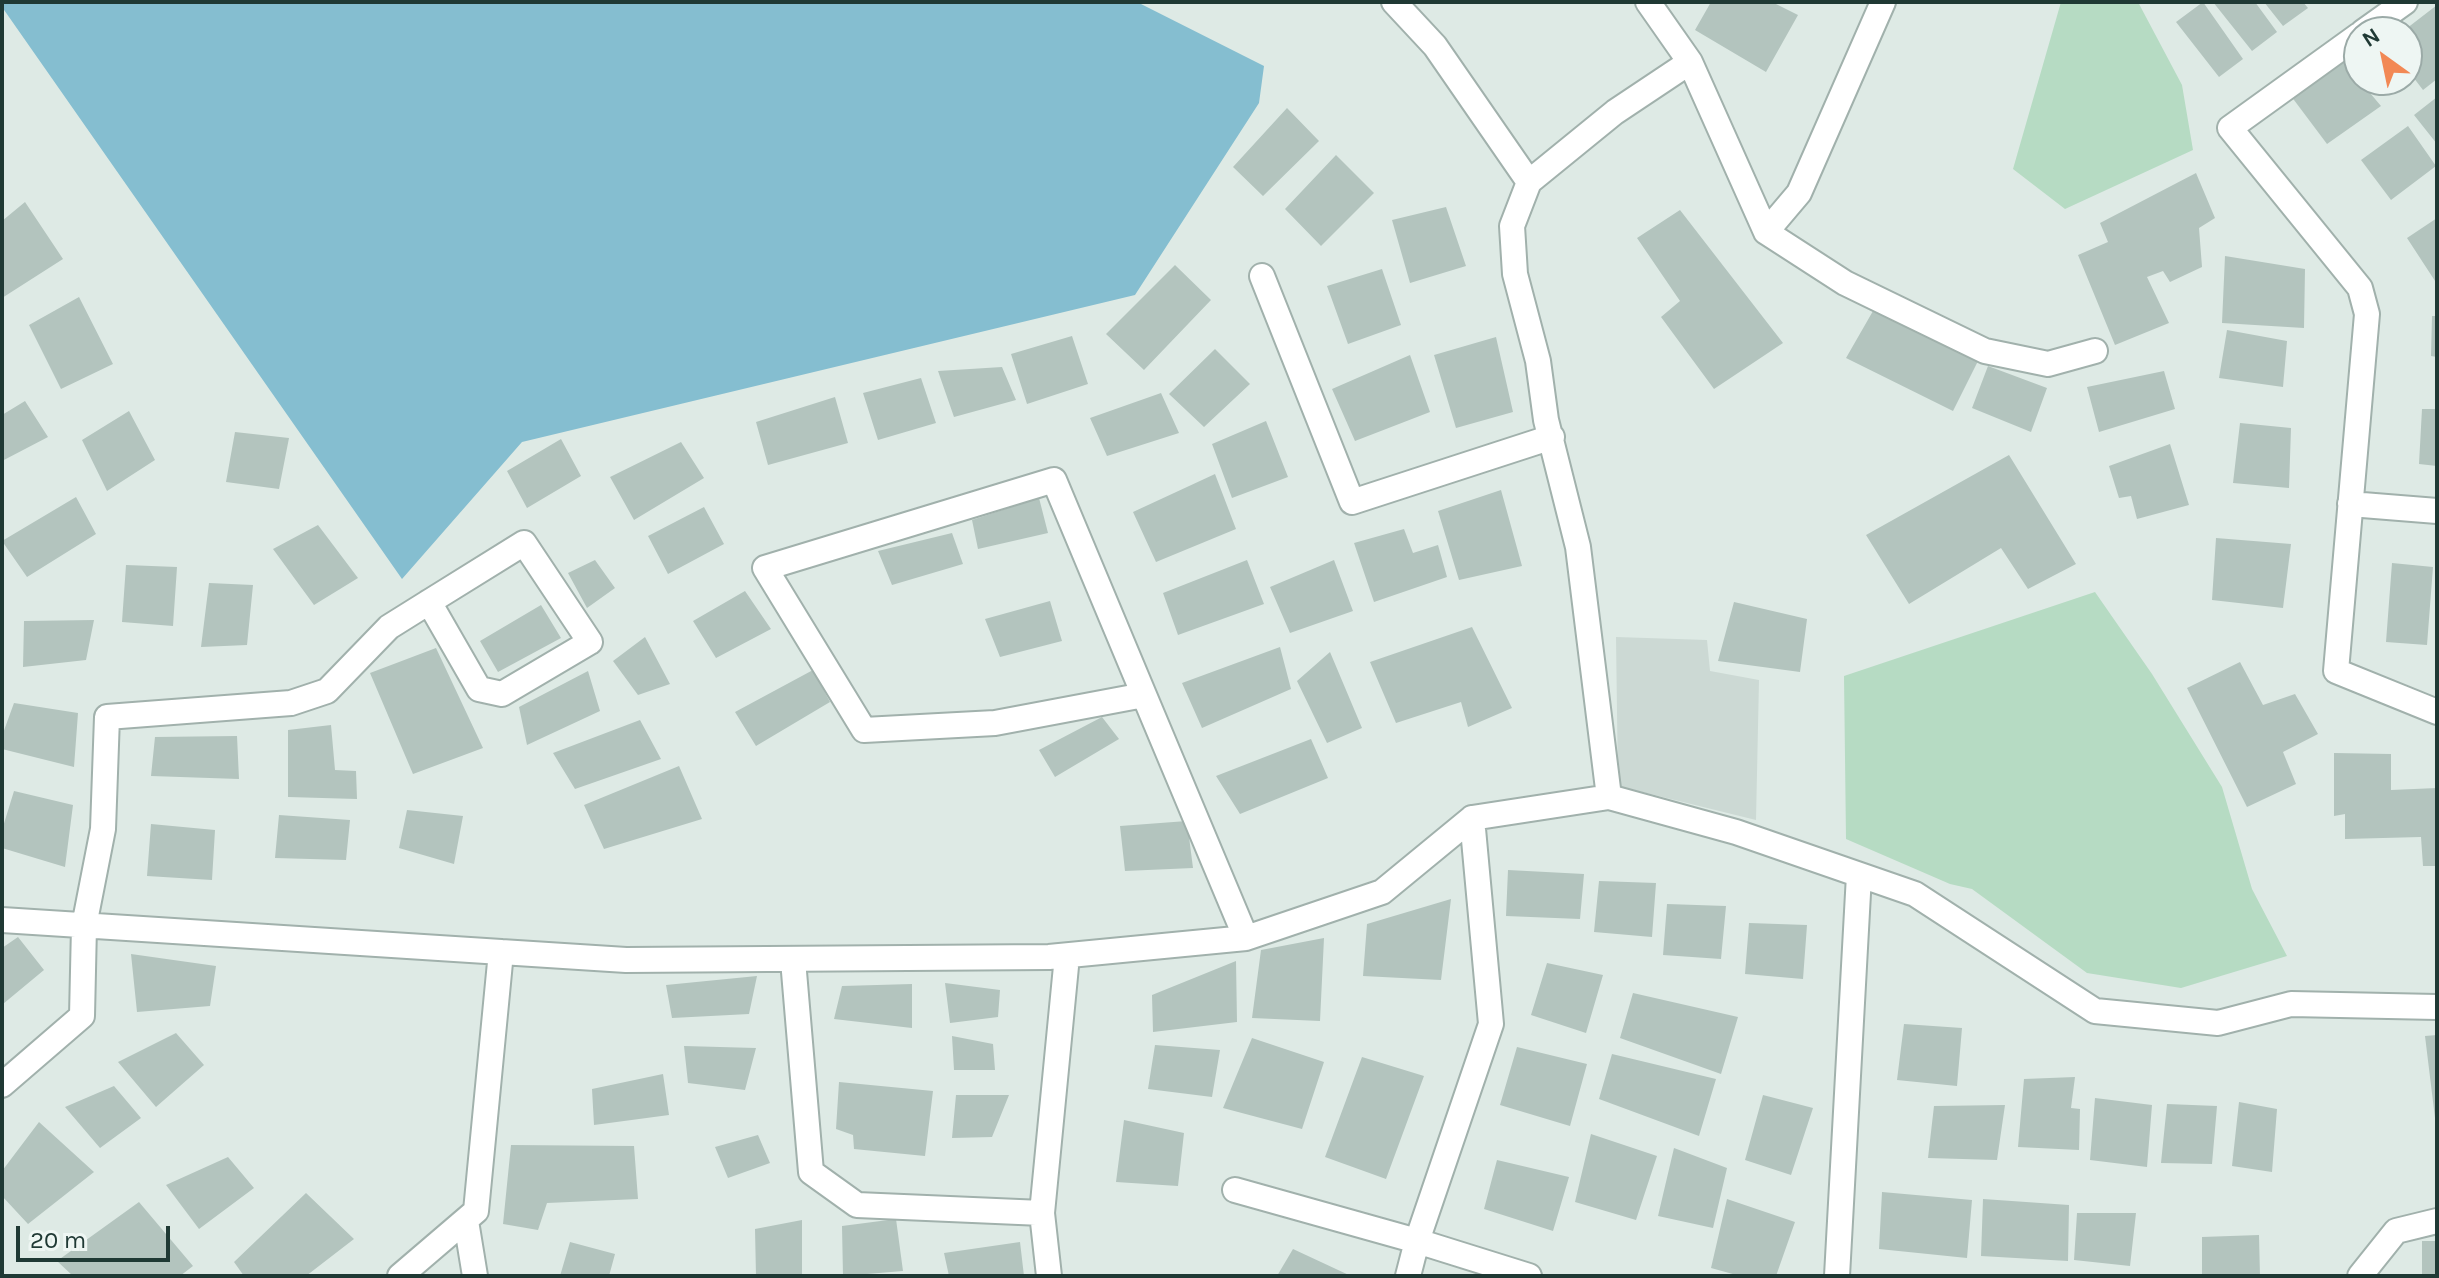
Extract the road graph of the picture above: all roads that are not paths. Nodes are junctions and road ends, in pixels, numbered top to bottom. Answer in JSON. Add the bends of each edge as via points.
{"nodes":[{"id":1,"x":1394,"y":2,"type":"edge"},
{"id":2,"x":1648,"y":2,"type":"edge"},
{"id":3,"x":1883,"y":2,"type":"edge"},
{"id":4,"x":2405,"y":2,"type":"edge"},
{"id":5,"x":2386,"y":16,"type":"edge"},
{"id":6,"x":2343,"y":47,"type":"edge"},
{"id":7,"x":1690,"y":62,"type":"junction"},
{"id":8,"x":1529,"y":182,"type":"junction"},
{"id":9,"x":1766,"y":232,"type":"junction"},
{"id":10,"x":1262,"y":276,"type":"dead end"},
{"id":11,"x":2095,"y":351,"type":"dead end"},
{"id":12,"x":1552,"y":437,"type":"junction"},
{"id":13,"x":2350,"y":504,"type":"junction"},
{"id":14,"x":2437,"y":511,"type":"edge"},
{"id":15,"x":429,"y":602,"type":"junction"},
{"id":16,"x":1144,"y":695,"type":"junction"},
{"id":17,"x":2437,"y":712,"type":"edge"},
{"id":18,"x":1609,"y":797,"type":"junction"},
{"id":19,"x":1472,"y":818,"type":"junction"},
{"id":20,"x":1859,"y":875,"type":"junction"},
{"id":21,"x":2,"y":920,"type":"edge"},
{"id":22,"x":84,"y":926,"type":"junction"},
{"id":23,"x":1246,"y":938,"type":"junction"},
{"id":24,"x":501,"y":952,"type":"junction"},
{"id":25,"x":1067,"y":956,"type":"junction"},
{"id":26,"x":793,"y":960,"type":"junction"},
{"id":27,"x":2437,"y":1007,"type":"edge"},
{"id":28,"x":2,"y":1085,"type":"edge"},
{"id":29,"x":1235,"y":1190,"type":"dead end"},
{"id":30,"x":1042,"y":1213,"type":"junction"},
{"id":31,"x":466,"y":1221,"type":"junction"},
{"id":32,"x":2437,"y":1221,"type":"edge"},
{"id":33,"x":1417,"y":1241,"type":"junction"},
{"id":34,"x":400,"y":1276,"type":"edge"},
{"id":35,"x":475,"y":1276,"type":"edge"},
{"id":36,"x":1049,"y":1276,"type":"edge"},
{"id":37,"x":1408,"y":1276,"type":"edge"},
{"id":38,"x":1529,"y":1276,"type":"edge"},
{"id":39,"x":1837,"y":1276,"type":"edge"},
{"id":40,"x":2360,"y":1276,"type":"edge"}],
"edges":[{"from":1,"to":8,"type":"street","via":[[1435,46]]},
{"from":2,"to":7,"type":"street"},
{"from":3,"to":9,"type":"street","via":[[1799,193]]},
{"from":4,"to":5,"type":"street"},
{"from":6,"to":13,"type":"street","via":[[2230,128],[2360,288],[2367,314]]},
{"from":7,"to":8,"type":"street","via":[[1615,112]]},
{"from":7,"to":9,"type":"street"},
{"from":8,"to":12,"type":"street","via":[[1512,226],[1515,274]]},
{"from":9,"to":11,"type":"street","via":[[1845,283],[1985,351],[2048,364]]},
{"from":10,"to":12,"type":"street","via":[[1352,502]]},
{"from":12,"to":18,"type":"street","via":[[1578,547]]},
{"from":13,"to":14,"type":"street"},
{"from":13,"to":17,"type":"street","via":[[2336,671]]},
{"from":15,"to":15,"type":"street","via":[[524,543],[590,642],[502,694],[479,689]]},
{"from":15,"to":22,"type":"street","via":[[389,627],[327,691],[291,703],[107,717],[103,829]]},
{"from":16,"to":16,"type":"street","via":[[1054,480],[765,568],[864,730],[995,723]]},
{"from":16,"to":23,"type":"street"},
{"from":18,"to":19,"type":"street"},
{"from":18,"to":20,"type":"street","via":[[1736,832]]},
{"from":19,"to":23,"type":"street","via":[[1382,892]]},
{"from":19,"to":33,"type":"street","via":[[1491,1024]]},
{"from":20,"to":27,"type":"street","via":[[1915,894],[2095,1011],[2218,1023],[2291,1004]]},
{"from":20,"to":39,"type":"street"},
{"from":21,"to":22,"type":"street"},
{"from":22,"to":24,"type":"street"},
{"from":22,"to":28,"type":"street","via":[[82,1016]]},
{"from":23,"to":25,"type":"street"},
{"from":24,"to":26,"type":"street","via":[[626,960]]},
{"from":24,"to":31,"type":"street","via":[[476,1211]]},
{"from":25,"to":26,"type":"street"},
{"from":25,"to":30,"type":"street"},
{"from":26,"to":30,"type":"street","via":[[811,1172],[857,1205]]},
{"from":29,"to":33,"type":"street"},
{"from":30,"to":36,"type":"street"},
{"from":31,"to":34,"type":"street"},
{"from":31,"to":35,"type":"street"},
{"from":32,"to":40,"type":"street","via":[[2396,1231]]},
{"from":33,"to":37,"type":"street"},
{"from":33,"to":38,"type":"street"}]}
